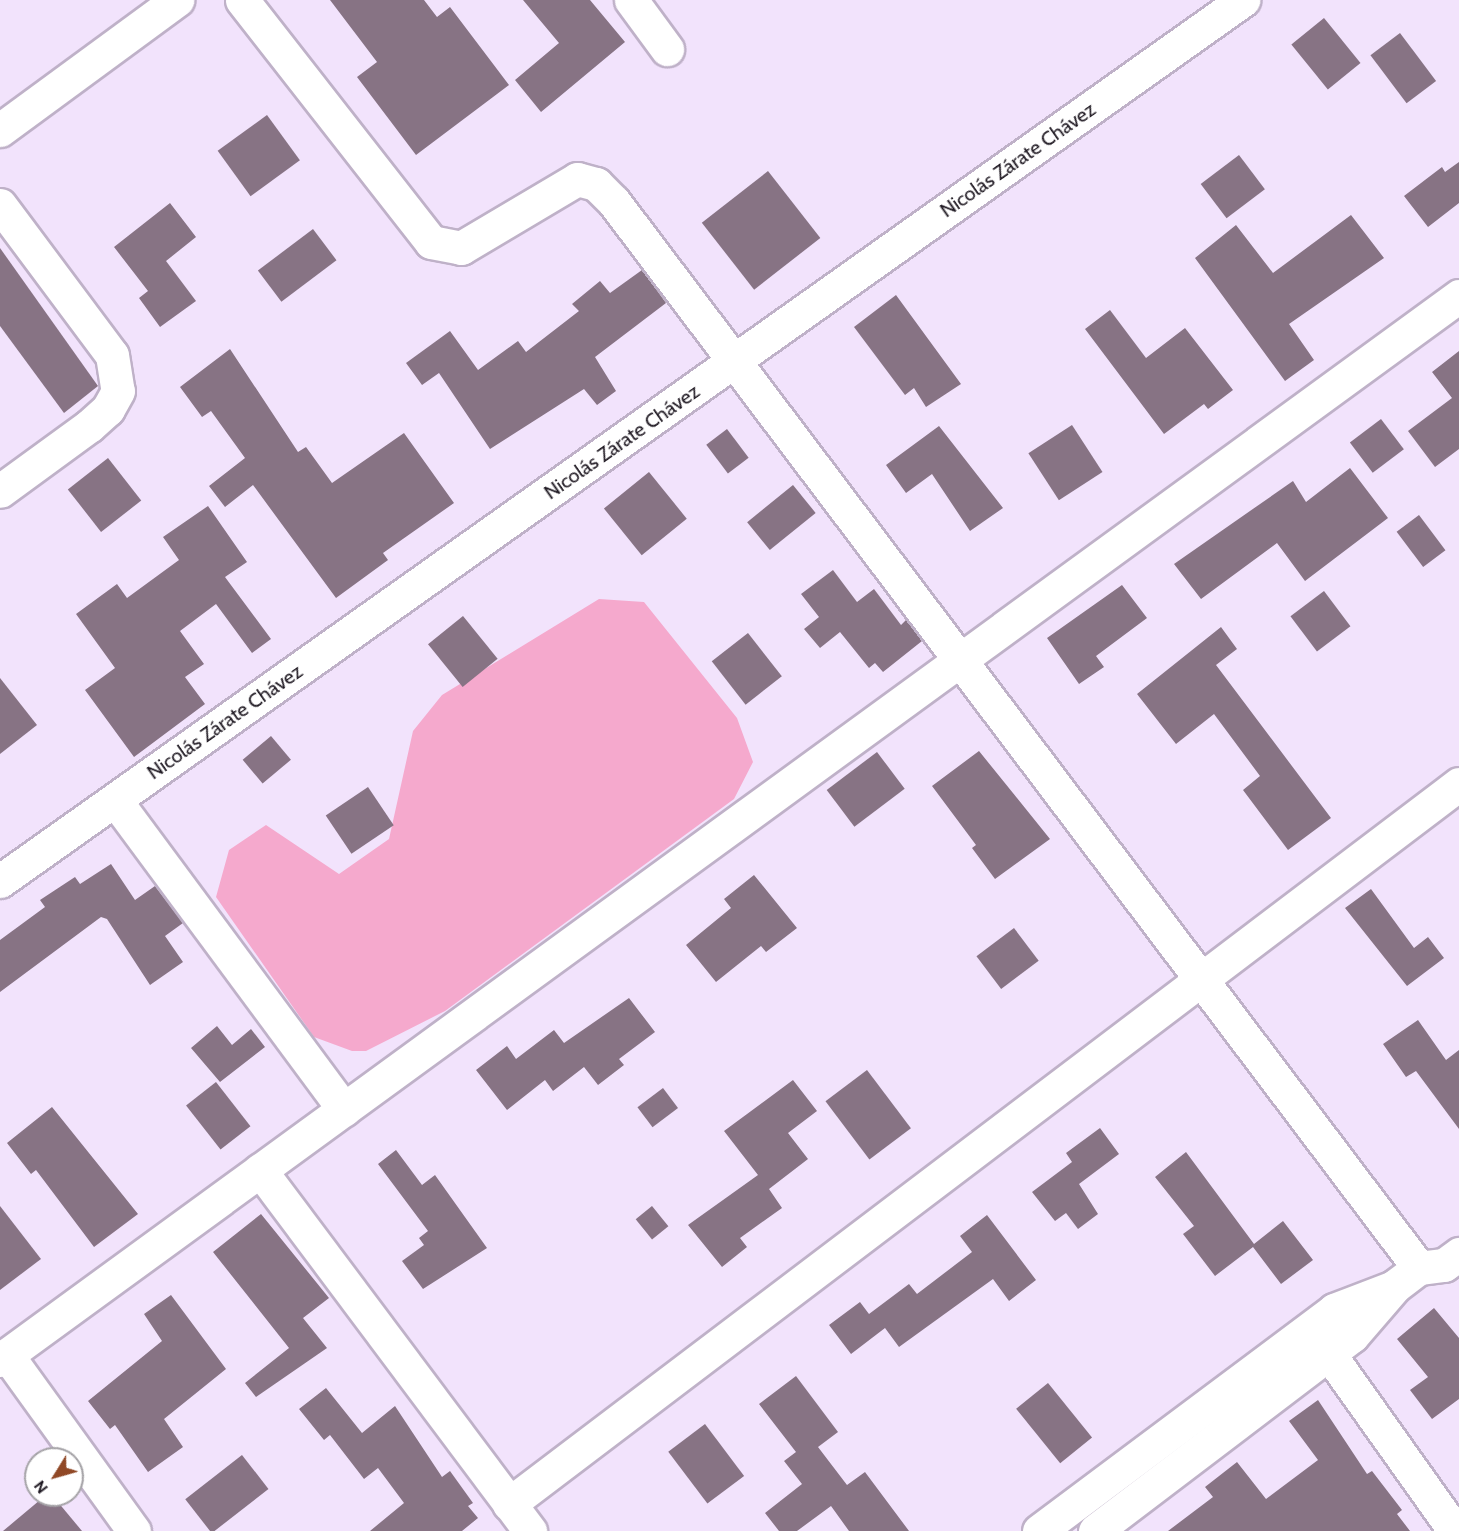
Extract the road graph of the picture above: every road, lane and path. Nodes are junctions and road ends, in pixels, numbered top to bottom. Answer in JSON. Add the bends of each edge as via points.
{"nodes":[{"id":1,"x":177,"y":0,"type":"edge"},
{"id":2,"x":242,"y":0,"type":"edge"},
{"id":3,"x":631,"y":0,"type":"edge"},
{"id":4,"x":1243,"y":0,"type":"edge"},
{"id":5,"x":666,"y":49,"type":"dead end"},
{"id":6,"x":0,"y":130,"type":"edge"},
{"id":7,"x":0,"y":205,"type":"edge"},
{"id":8,"x":1459,"y":296,"type":"edge"},
{"id":9,"x":735,"y":362,"type":"junction"},
{"id":10,"x":0,"y":491,"type":"edge"},
{"id":11,"x":959,"y":658,"type":"junction"},
{"id":12,"x":1459,"y":784,"type":"edge"},
{"id":13,"x":115,"y":800,"type":"junction"},
{"id":14,"x":0,"y":881,"type":"edge"},
{"id":15,"x":1203,"y":979,"type":"junction"},
{"id":16,"x":344,"y":1109,"type":"junction"},
{"id":17,"x":260,"y":1170,"type":"junction"},
{"id":18,"x":1459,"y":1254,"type":"edge"},
{"id":19,"x":1407,"y":1277,"type":"junction"},
{"id":20,"x":1320,"y":1340,"type":"junction"},
{"id":21,"x":3,"y":1358,"type":"edge"},
{"id":22,"x":509,"y":1504,"type":"junction"},
{"id":23,"x":134,"y":1531,"type":"edge"},
{"id":24,"x":530,"y":1531,"type":"edge"},
{"id":25,"x":1039,"y":1531,"type":"edge"},
{"id":26,"x":1095,"y":1531,"type":"edge"},
{"id":27,"x":1455,"y":1531,"type":"edge"}],
"edges":[{"from":1,"to":6,"type":"street"},
{"from":2,"to":9,"type":"street","via":[[431,242],[461,248],[559,187],[577,179],[596,184]]},
{"from":3,"to":5,"type":"street"},
{"from":4,"to":9,"type":"street","name":"Nicolás Zárate Chávez"},
{"from":7,"to":10,"type":"street","via":[[112,355],[118,391],[108,409],[89,426]]},
{"from":8,"to":11,"type":"street"},
{"from":9,"to":11,"type":"street"},
{"from":9,"to":13,"type":"street","name":"Nicolás Zárate Chávez"},
{"from":11,"to":15,"type":"street"},
{"from":11,"to":16,"type":"street"},
{"from":12,"to":15,"type":"street"},
{"from":13,"to":14,"type":"street","name":"Nicolás Zárate Chávez"},
{"from":13,"to":16,"type":"street"},
{"from":15,"to":19,"type":"street"},
{"from":15,"to":22,"type":"street"},
{"from":16,"to":17,"type":"street"},
{"from":17,"to":21,"type":"street"},
{"from":17,"to":22,"type":"street"},
{"from":18,"to":19,"type":"street","via":[[1443,1265]]},
{"from":19,"to":20,"type":"street","via":[[1352,1336]]},
{"from":20,"to":25,"type":"street"},
{"from":20,"to":26,"type":"street"},
{"from":20,"to":27,"type":"street"},
{"from":21,"to":23,"type":"street"},
{"from":22,"to":24,"type":"street"}]}
